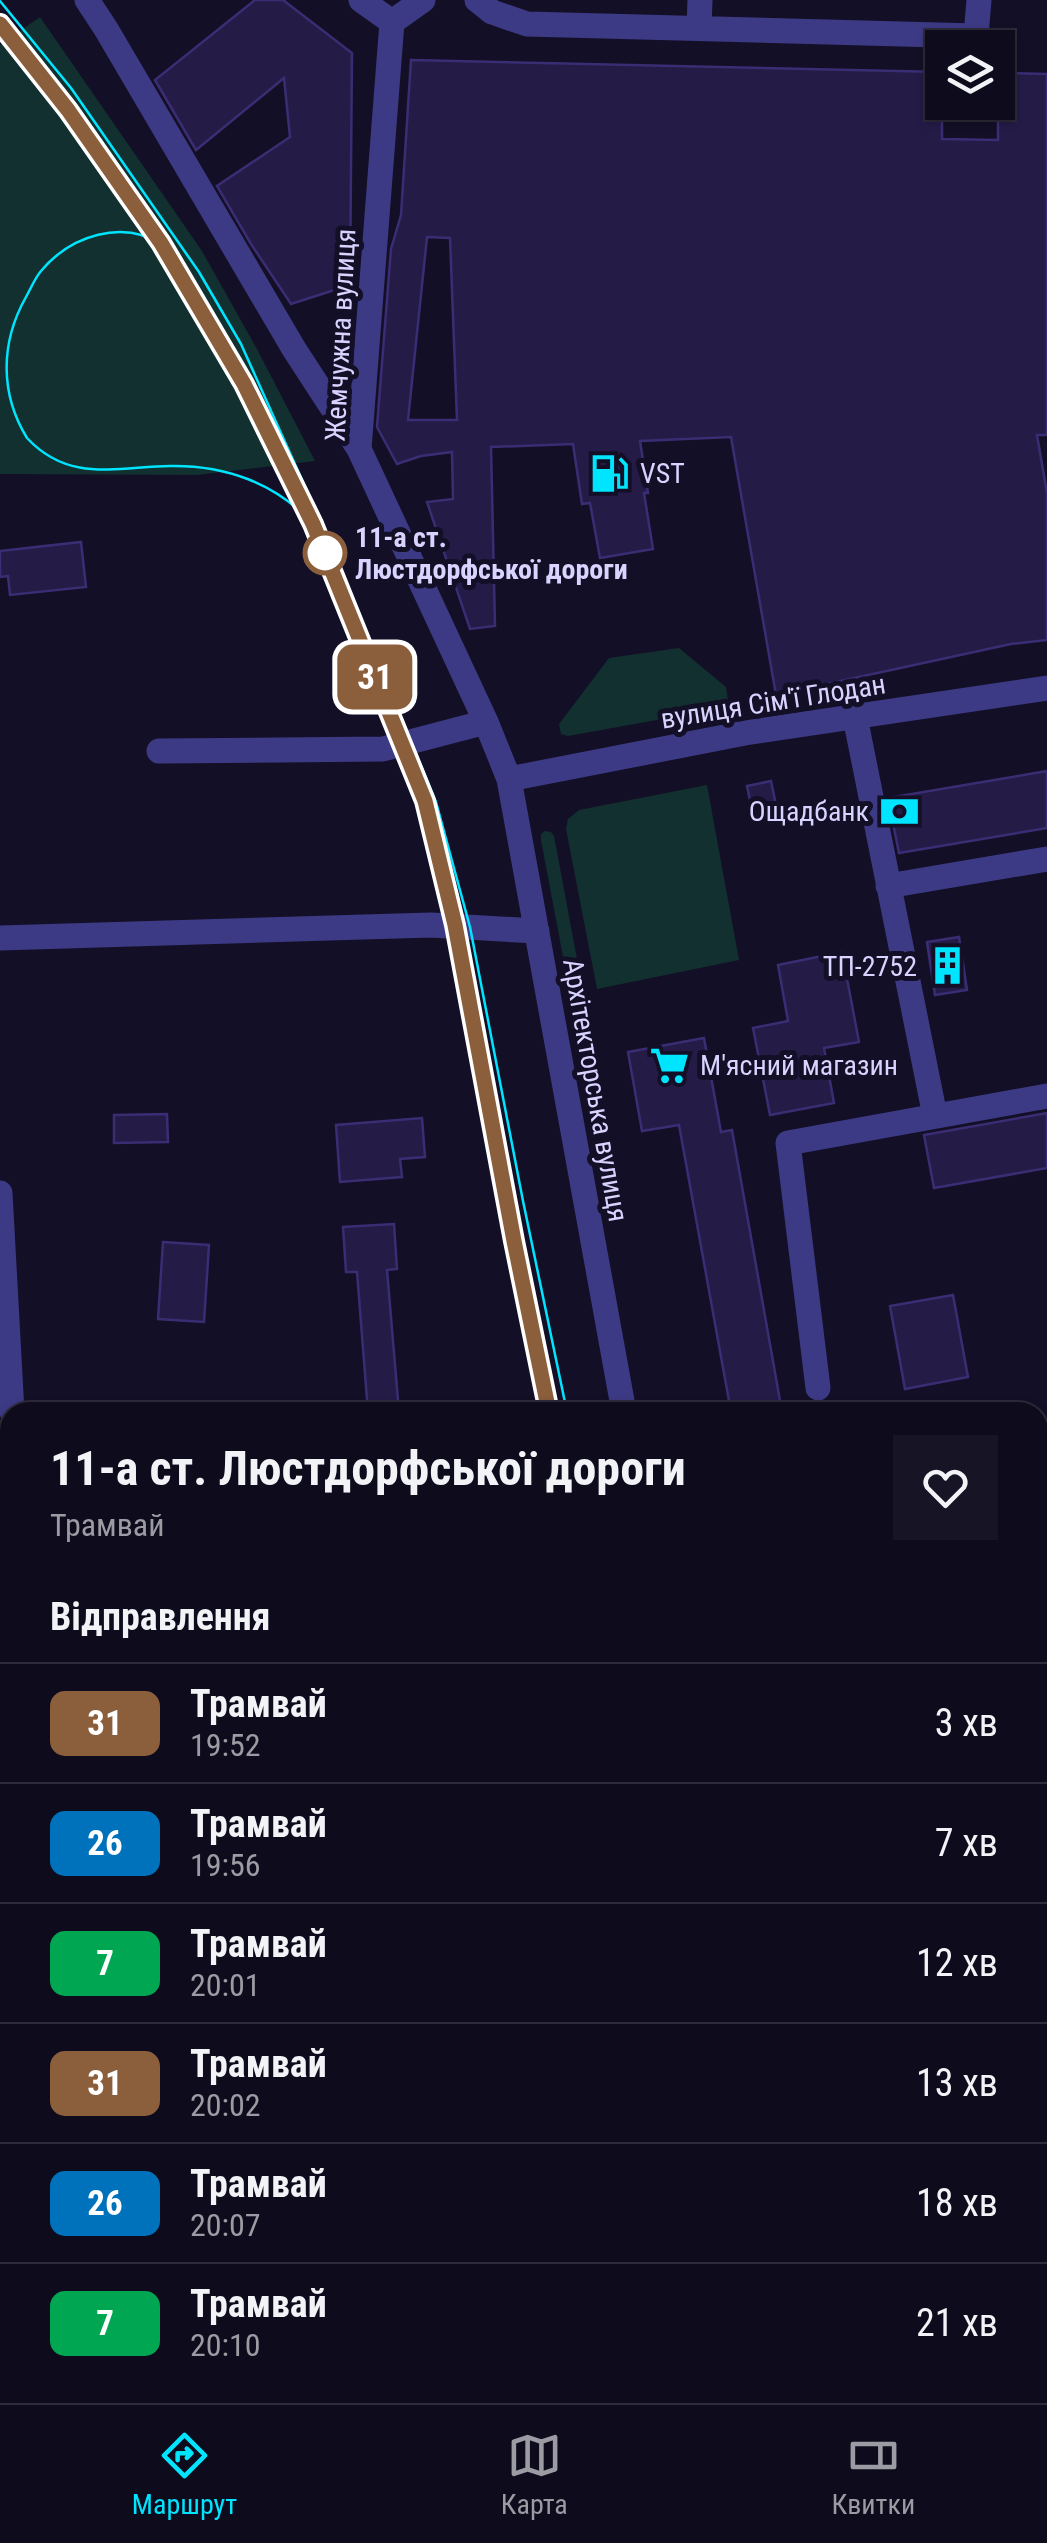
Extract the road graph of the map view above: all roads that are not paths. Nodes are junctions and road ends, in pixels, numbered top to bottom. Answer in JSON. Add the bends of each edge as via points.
{"nodes":[{"id":1,"x":87,"y":0,"type":"edge"},
{"id":2,"x":361,"y":0,"type":"edge"},
{"id":3,"x":423,"y":0,"type":"edge"},
{"id":4,"x":477,"y":0,"type":"edge"},
{"id":5,"x":700,"y":0,"type":"edge"},
{"id":6,"x":977,"y":0,"type":"edge"},
{"id":7,"x":394,"y":11,"type":"edge"},
{"id":8,"x":699,"y":28,"type":"junction"},
{"id":9,"x":359,"y":449,"type":"junction"},
{"id":10,"x":1047,"y":688,"type":"edge"},
{"id":11,"x":854,"y":717,"type":"junction"},
{"id":12,"x":486,"y":722,"type":"junction"},
{"id":13,"x":159,"y":750,"type":"dead end"},
{"id":14,"x":509,"y":778,"type":"junction"},
{"id":15,"x":1047,"y":859,"type":"edge"},
{"id":16,"x":888,"y":886,"type":"junction"},
{"id":17,"x":537,"y":931,"type":"junction"},
{"id":18,"x":0,"y":938,"type":"edge"},
{"id":19,"x":1047,"y":1096,"type":"edge"},
{"id":20,"x":934,"y":1116,"type":"junction"},
{"id":21,"x":0,"y":1193,"type":"edge"},
{"id":22,"x":818,"y":1388,"type":"dead end"},
{"id":23,"x":11,"y":1402,"type":"edge"},
{"id":24,"x":622,"y":1402,"type":"edge"}],
"edges":[{"from":1,"to":9,"type":"street"},
{"from":2,"to":7,"type":"street"},
{"from":3,"to":7,"type":"street"},
{"from":4,"to":8,"type":"street","via":[[526,24]]},
{"from":5,"to":8,"type":"street"},
{"from":6,"to":8,"type":"street","via":[[976,36]]},
{"from":7,"to":9,"type":"street","name":"Жемчужна вулиця"},
{"from":9,"to":12,"type":"street","name":"Жемчужна вулиця"},
{"from":10,"to":11,"type":"street","name":"вулиця Сім'ї Глодан"},
{"from":11,"to":14,"type":"street","name":"вулиця Сім'ї Глодан"},
{"from":11,"to":16,"type":"street"},
{"from":12,"to":13,"type":"street","via":[[383,749]]},
{"from":12,"to":14,"type":"street","name":"Жемчужна вулиця"},
{"from":14,"to":17,"type":"street","name":"Архітекторська вулиця"},
{"from":15,"to":16,"type":"street"},
{"from":16,"to":20,"type":"street"},
{"from":17,"to":18,"type":"street","via":[[430,925]]},
{"from":17,"to":24,"type":"street","name":"Архітекторська вулиця"},
{"from":19,"to":20,"type":"street"},
{"from":20,"to":22,"type":"street","via":[[788,1143]]},
{"from":21,"to":23,"type":"street"}]}
